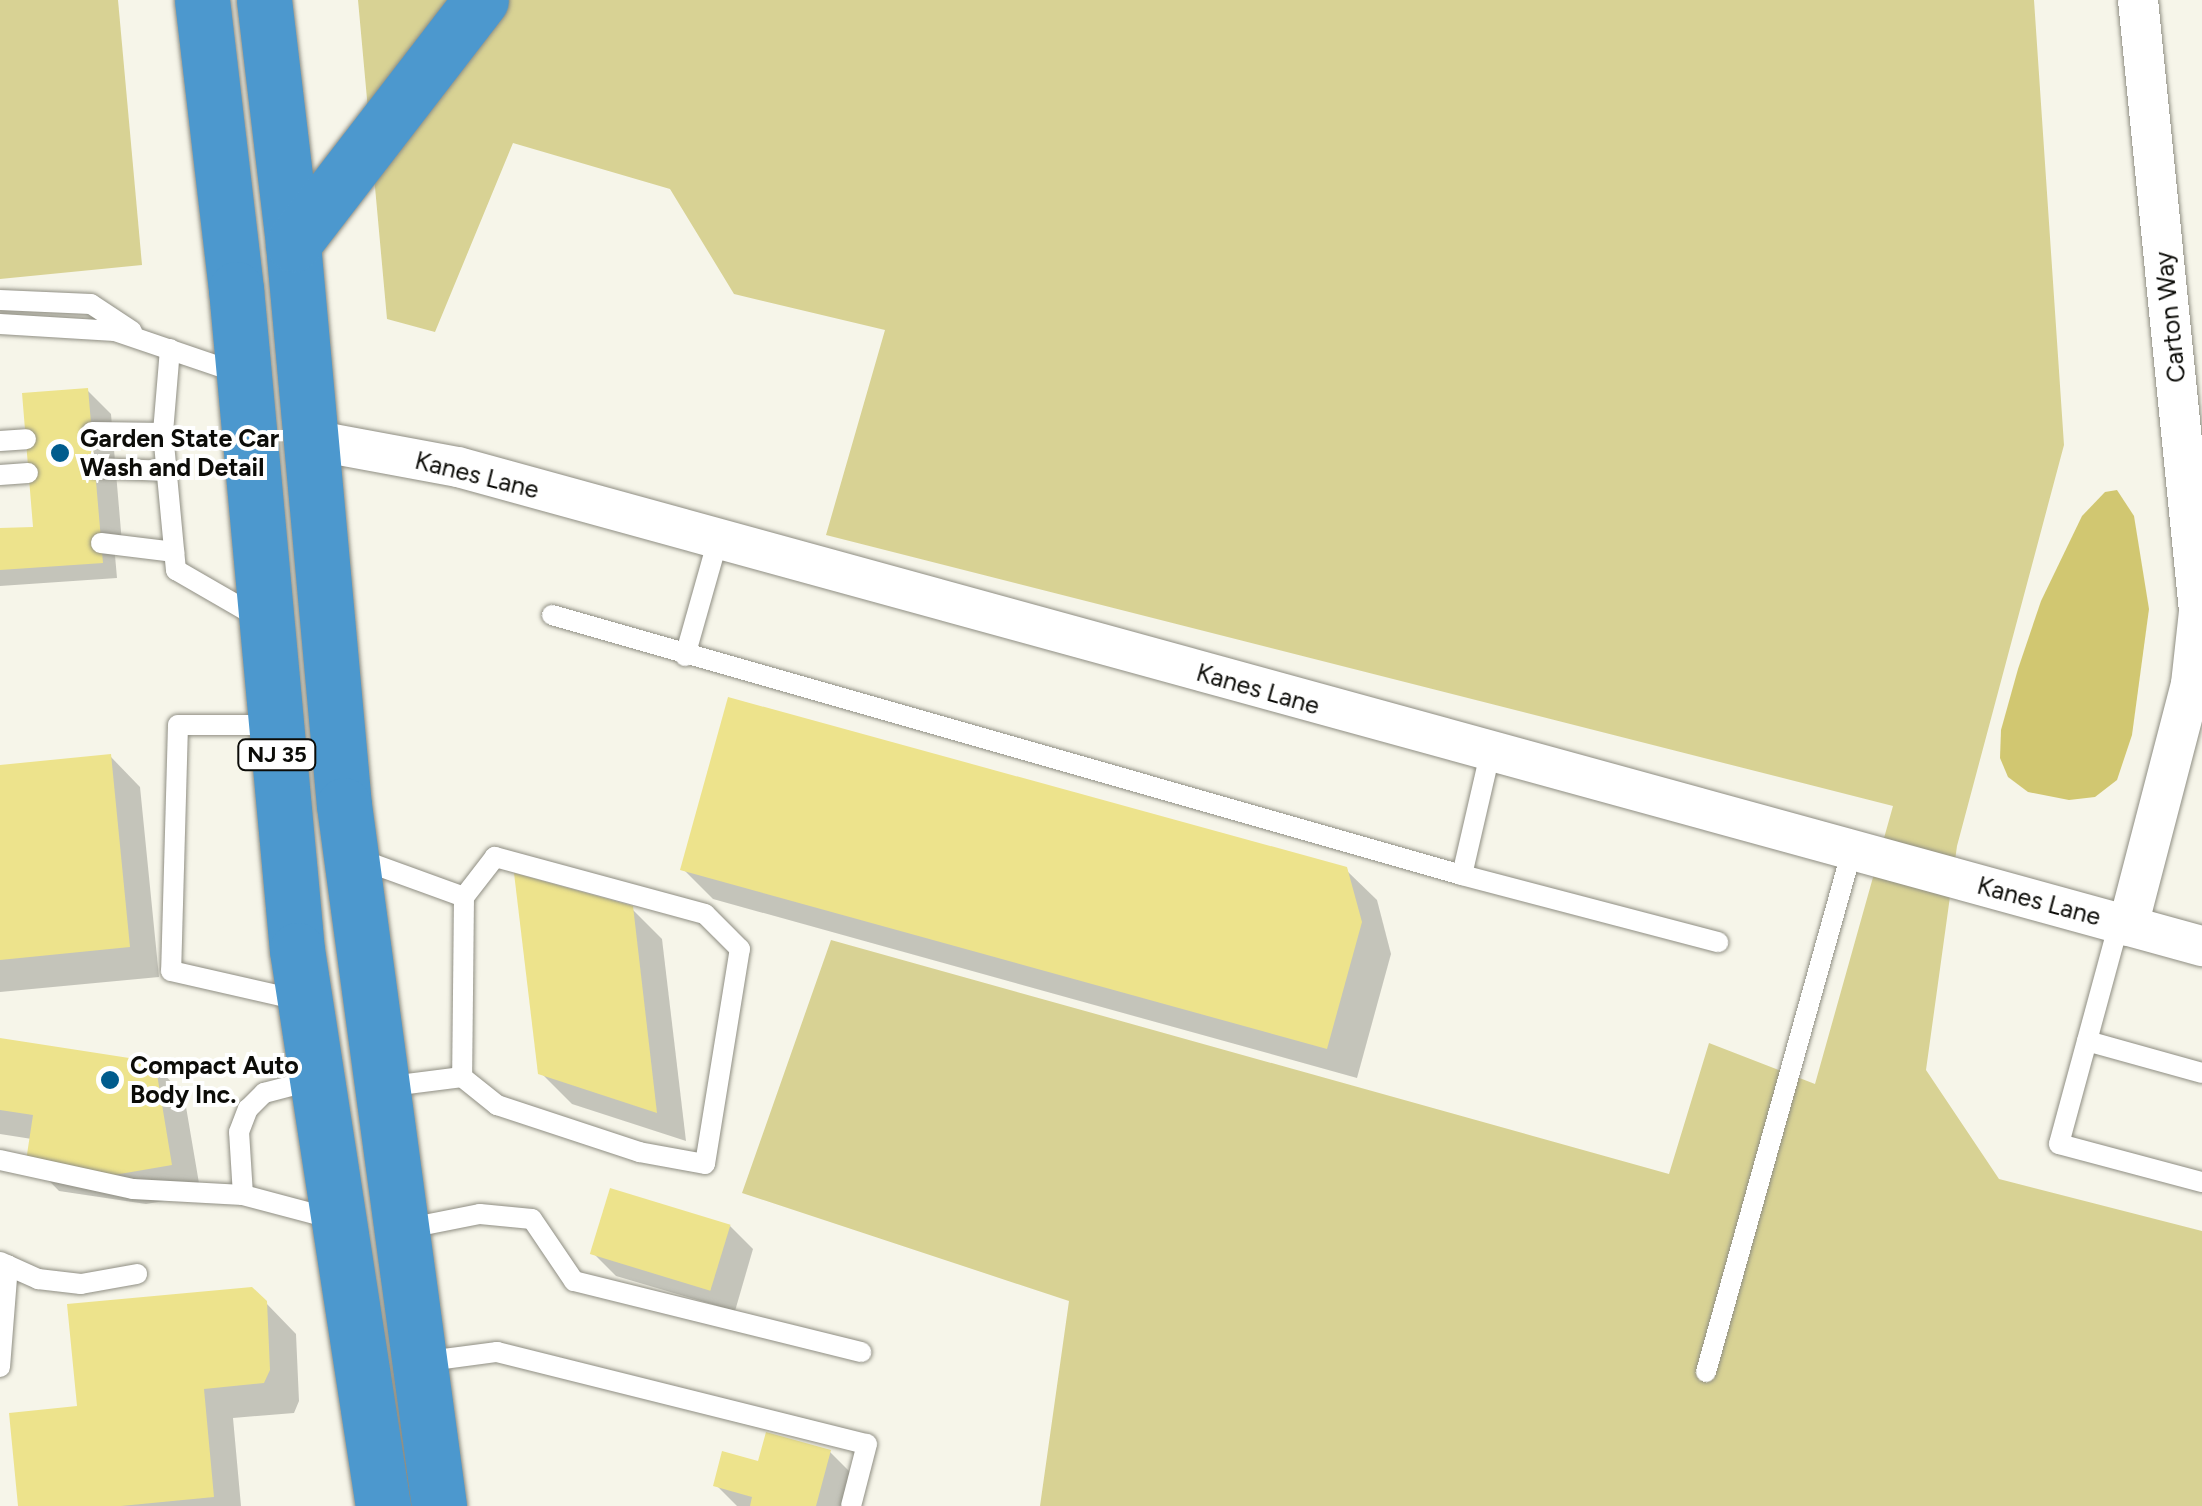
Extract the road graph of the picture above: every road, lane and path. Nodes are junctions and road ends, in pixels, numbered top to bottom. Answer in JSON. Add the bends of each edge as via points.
{"nodes":[{"id":1,"x":202,"y":0,"type":"edge"},
{"id":2,"x":264,"y":0,"type":"edge"},
{"id":3,"x":481,"y":0,"type":"edge"},
{"id":4,"x":2138,"y":0,"type":"edge"},
{"id":5,"x":292,"y":244,"type":"junction"},
{"id":6,"x":0,"y":300,"type":"edge"},
{"id":7,"x":0,"y":324,"type":"edge"},
{"id":8,"x":146,"y":341,"type":"junction"},
{"id":9,"x":170,"y":350,"type":"junction"},
{"id":10,"x":243,"y":374,"type":"junction"},
{"id":11,"x":92,"y":432,"type":"dead end"},
{"id":12,"x":163,"y":434,"type":"junction"},
{"id":13,"x":26,"y":439,"type":"dead end"},
{"id":14,"x":0,"y":440,"type":"edge"},
{"id":15,"x":312,"y":440,"type":"junction"},
{"id":16,"x":95,"y":468,"type":"dead end"},
{"id":17,"x":167,"y":471,"type":"junction"},
{"id":18,"x":28,"y":473,"type":"dead end"},
{"id":19,"x":0,"y":475,"type":"edge"},
{"id":20,"x":718,"y":539,"type":"junction"},
{"id":21,"x":101,"y":544,"type":"dead end"},
{"id":22,"x":174,"y":552,"type":"junction"},
{"id":23,"x":552,"y":615,"type":"dead end"},
{"id":24,"x":267,"y":623,"type":"junction"},
{"id":25,"x":686,"y":656,"type":"junction"},
{"id":26,"x":275,"y":725,"type":"junction"},
{"id":27,"x":1490,"y":754,"type":"junction"},
{"id":28,"x":1852,"y":850,"type":"junction"},
{"id":29,"x":350,"y":855,"type":"junction"},
{"id":30,"x":1462,"y":875,"type":"junction"},
{"id":31,"x":464,"y":897,"type":"junction"},
{"id":32,"x":2124,"y":924,"type":"junction"},
{"id":33,"x":1718,"y":942,"type":"dead end"},
{"id":34,"x":2202,"y":946,"type":"edge"},
{"id":35,"x":304,"y":1002,"type":"junction"},
{"id":36,"x":2088,"y":1041,"type":"junction"},
{"id":37,"x":2202,"y":1074,"type":"edge"},
{"id":38,"x":462,"y":1077,"type":"junction"},
{"id":39,"x":317,"y":1080,"type":"junction"},
{"id":40,"x":382,"y":1087,"type":"junction"},
{"id":41,"x":0,"y":1160,"type":"edge"},
{"id":42,"x":2202,"y":1182,"type":"edge"},
{"id":43,"x":243,"y":1195,"type":"junction"},
{"id":44,"x":339,"y":1220,"type":"junction"},
{"id":45,"x":402,"y":1230,"type":"junction"},
{"id":46,"x":4,"y":1264,"type":"edge"},
{"id":47,"x":136,"y":1274,"type":"dead end"},
{"id":48,"x":861,"y":1352,"type":"dead end"},
{"id":49,"x":420,"y":1362,"type":"junction"},
{"id":50,"x":0,"y":1368,"type":"edge"},
{"id":51,"x":1706,"y":1372,"type":"dead end"},
{"id":52,"x":383,"y":1506,"type":"edge"},
{"id":53,"x":439,"y":1506,"type":"edge"},
{"id":54,"x":852,"y":1506,"type":"edge"}],
"edges":[{"from":1,"to":10,"type":"highway","number":"NJ 35"},
{"from":2,"to":5,"type":"highway","number":"NJ 35"},
{"from":3,"to":5,"type":"highway"},
{"from":4,"to":32,"type":"street","name":"Carton Way","via":[[2199,611],[2188,696]]},
{"from":5,"to":15,"type":"highway","number":"NJ 35"},
{"from":6,"to":8,"type":"lane","via":[[90,304]]},
{"from":7,"to":8,"type":"lane","via":[[115,331]]},
{"from":8,"to":9,"type":"lane"},
{"from":9,"to":10,"type":"lane"},
{"from":9,"to":12,"type":"lane"},
{"from":10,"to":24,"type":"highway","number":"NJ 35"},
{"from":11,"to":12,"type":"lane"},
{"from":12,"to":17,"type":"lane"},
{"from":13,"to":14,"type":"lane"},
{"from":15,"to":20,"type":"street","name":"Kanes Lane","via":[[458,468]]},
{"from":15,"to":29,"type":"highway","number":"NJ 35"},
{"from":16,"to":17,"type":"lane"},
{"from":17,"to":22,"type":"lane"},
{"from":18,"to":19,"type":"lane"},
{"from":20,"to":25,"type":"lane"},
{"from":20,"to":27,"type":"street","name":"Kanes Lane"},
{"from":21,"to":22,"type":"lane"},
{"from":22,"to":24,"type":"lane","via":[[176,570]]},
{"from":23,"to":25,"type":"lane"},
{"from":24,"to":26,"type":"highway","number":"NJ 35"},
{"from":25,"to":30,"type":"lane"},
{"from":26,"to":35,"type":"highway","number":"NJ 35"},
{"from":26,"to":35,"type":"lane","via":[[178,725],[171,971]]},
{"from":27,"to":28,"type":"street","name":"Kanes Lane"},
{"from":27,"to":30,"type":"lane"},
{"from":28,"to":32,"type":"street","name":"Kanes Lane"},
{"from":28,"to":51,"type":"lane"},
{"from":29,"to":31,"type":"lane"},
{"from":29,"to":40,"type":"highway","number":"NJ 35"},
{"from":30,"to":33,"type":"lane"},
{"from":31,"to":38,"type":"lane"},
{"from":31,"to":38,"type":"lane","via":[[495,857],[706,914],[740,949],[705,1164],[638,1152],[497,1105]]},
{"from":32,"to":34,"type":"street","name":"Kanes Lane"},
{"from":32,"to":36,"type":"lane"},
{"from":35,"to":39,"type":"highway","number":"NJ 35"},
{"from":36,"to":37,"type":"lane"},
{"from":36,"to":42,"type":"lane","via":[[2059,1144]]},
{"from":38,"to":40,"type":"lane"},
{"from":39,"to":43,"type":"lane","via":[[264,1093],[248,1109],[239,1132]]},
{"from":39,"to":44,"type":"highway","number":"NJ 35"},
{"from":40,"to":45,"type":"highway","number":"NJ 35"},
{"from":41,"to":43,"type":"lane","via":[[133,1189]]},
{"from":43,"to":44,"type":"lane"},
{"from":44,"to":52,"type":"highway","number":"NJ 35"},
{"from":45,"to":48,"type":"lane","via":[[480,1214],[532,1219],[574,1281]]},
{"from":45,"to":49,"type":"highway","number":"NJ 35"},
{"from":46,"to":47,"type":"lane","via":[[38,1279],[81,1284]]},
{"from":46,"to":50,"type":"lane"},
{"from":49,"to":53,"type":"highway","number":"NJ 35"},
{"from":49,"to":54,"type":"lane","via":[[497,1352],[867,1444]]}]}
